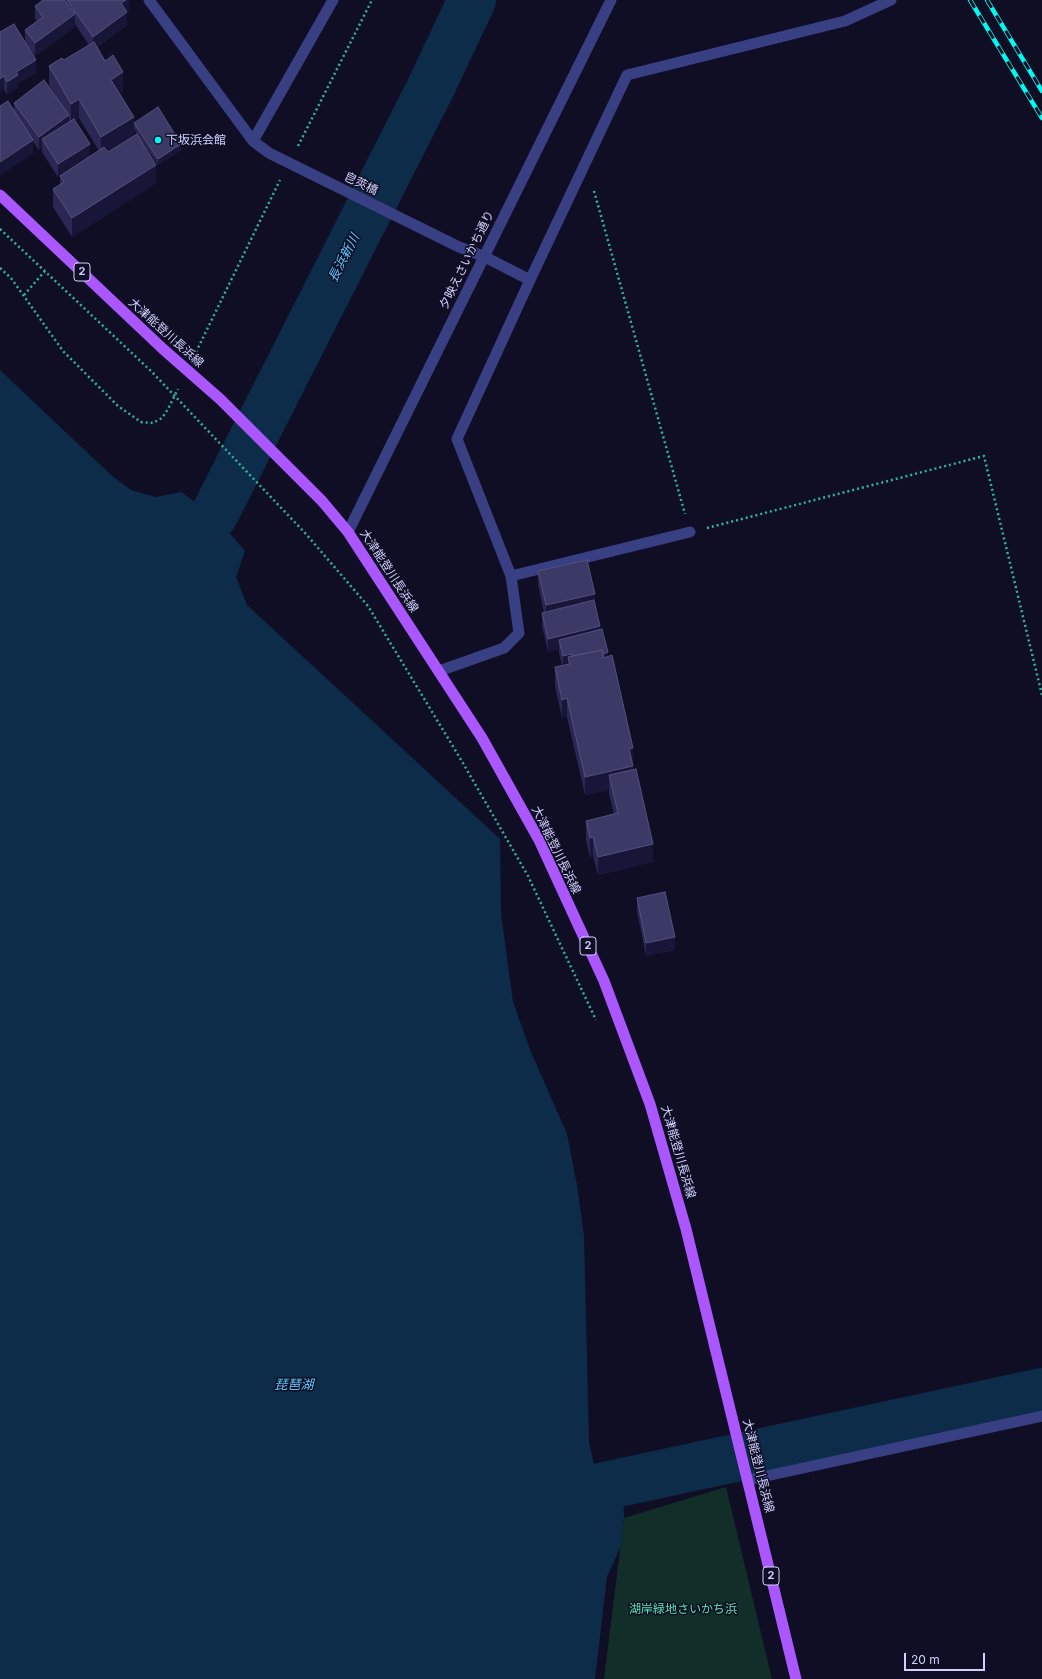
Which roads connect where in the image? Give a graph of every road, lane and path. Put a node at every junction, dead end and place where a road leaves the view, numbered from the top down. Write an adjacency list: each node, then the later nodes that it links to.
1 (149, 0): 6 (street, 皀莢橋)
2 (333, 0): 6 (street)
3 (372, 0): 7 (path)
4 (611, 0): 12 (street, 夕映えさいかち通り)
5 (891, 0): 8 (street)
6 (253, 141): 12 (street, 皀莢橋)
7 (295, 152)
8 (586, 164): 15 (street); 20 (path)
9 (281, 179): 17 (path)
10 (0, 195): 19 (main road, 大津能登川長浜線 / 2)
11 (0, 229): 14 (path)
12 (483, 256): 15 (street, 皀莢橋); 19 (street, 夕映えさいかち通り)
13 (0, 268): 16 (path)
14 (45, 271): 16 (path); 24 (path)
15 (530, 280): 21 (street)
16 (24, 295): 18 (path)
17 (194, 354)
18 (181, 382)
19 (348, 532): 22 (main road, 大津能登川長浜線 / 2)
20 (690, 532): 21 (street); 23 (path)
21 (511, 576): 22 (street)
22 (439, 671): 26 (main road, 大津能登川長浜線 / 2)
23 (1042, 695)
24 (598, 1026)
25 (1042, 1416): 26 (street)
26 (747, 1476): 27 (main road, 大津能登川長浜線 / 2)
27 (796, 1679)

